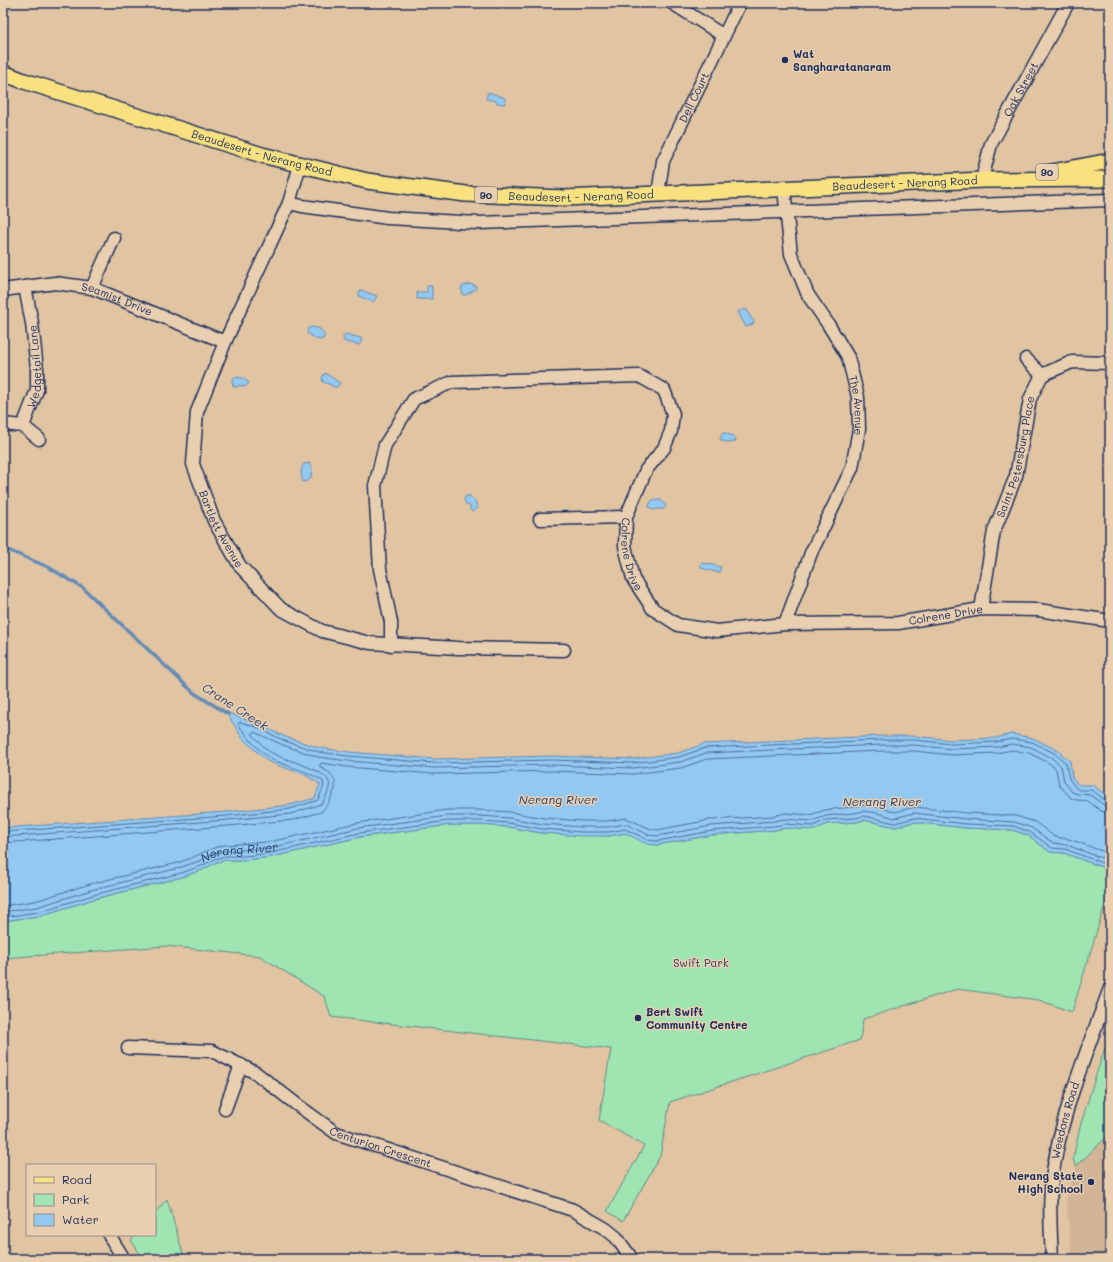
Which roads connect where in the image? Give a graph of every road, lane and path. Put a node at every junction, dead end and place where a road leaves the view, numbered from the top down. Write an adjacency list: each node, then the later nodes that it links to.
1 (672, 3): 4 (street)
2 (740, 3): 4 (street, Dell Court)
3 (1068, 3): 9 (street, Oak Street)
4 (724, 36): 11 (street, Dell Court)
5 (3, 73): 7 (main road, Beaudesert - Nerang Road / 90)
6 (1110, 161): 9 (main road, Beaudesert - Nerang Road / 90)
7 (300, 165): 11 (main road, Beaudesert - Nerang Road / 90); 13 (street, Bartlett Avenue)
8 (1110, 179): 9 (main road, Beaudesert - Nerang Road / 90)
9 (984, 180): 10 (main road, Beaudesert - Nerang Road / 90)
10 (784, 189): 11 (main road, Beaudesert - Nerang Road / 90); 14 (street, The Avenue)
11 (658, 194)
12 (1110, 200): 14 (street, Beaudesert - Nerang Road)
13 (289, 202): 14 (street, Beaudesert - Nerang Road); 19 (street, Bartlett Avenue)
14 (786, 212): 30 (street, The Avenue)
15 (114, 238): 17 (street)
16 (25, 287): 17 (street, Seamist Drive); 18 (street, Seamist Drive); 24 (street, Wedgetail Lane)
17 (92, 288): 19 (street, Seamist Drive)
18 (3, 290)
19 (225, 342): 31 (street, Bartlett Avenue)
20 (1026, 359): 22 (street)
21 (1110, 363): 22 (street)
22 (1042, 375): 28 (street, Saint Petersburg Place)
23 (3, 424): 24 (street)
24 (23, 426): 25 (street)
25 (39, 439)
26 (626, 517): 27 (street); 30 (street, Colrene Drive); 31 (street, Colrene Drive)
27 (540, 520)
28 (982, 609): 29 (street, Colrene Drive); 30 (street, Colrene Drive)
29 (1110, 620)
30 (785, 624)
31 (391, 645): 32 (street, Bartlett Avenue)
32 (564, 650)
33 (1110, 988): 40 (street, Weedons Road)
34 (128, 1048): 35 (street, Centurion Crescent)
35 (241, 1065): 36 (street); 39 (street, Centurion Crescent)
36 (225, 1109)
37 (110, 1236): 38 (street)
38 (124, 1259)
39 (632, 1259)
40 (1052, 1259)

